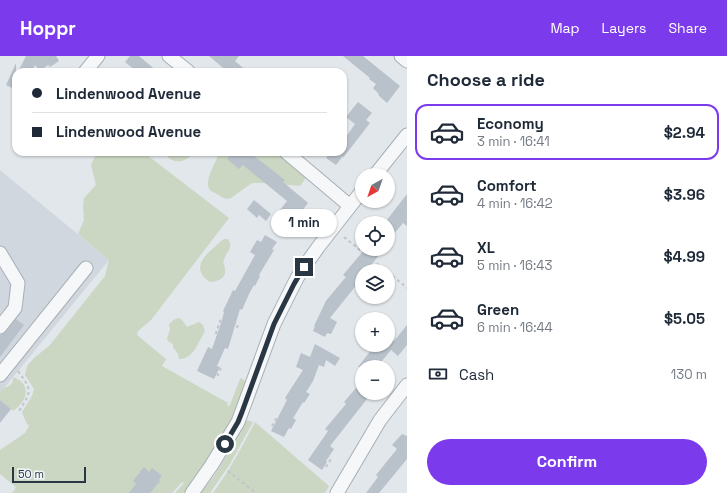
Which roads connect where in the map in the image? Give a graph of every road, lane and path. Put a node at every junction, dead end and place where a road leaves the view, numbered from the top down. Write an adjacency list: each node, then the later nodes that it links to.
1 (98, 56): 5 (street)
2 (169, 56): 6 (street)
3 (401, 56): 4 (street)
4 (407, 61)
5 (88, 68)
6 (184, 68)
7 (407, 135): 9 (street)
8 (291, 156): 11 (street)
9 (381, 168)
10 (355, 200): 11 (street)
11 (350, 206): 34 (street)
12 (344, 237): 14 (path)
13 (0, 253): 18 (street)
14 (377, 264)
15 (86, 268): 21 (street)
16 (395, 278): 17 (path)
17 (407, 288)
18 (0, 327)
19 (237, 328): 20 (path)
20 (217, 333)
21 (11, 362): 24 (street); 26 (path)
22 (222, 365): 23 (path)
23 (217, 374)
24 (0, 375)
25 (407, 385): 36 (street)
26 (19, 411)
27 (278, 418): 28 (path)
28 (272, 426)
29 (329, 457): 30 (path)
30 (326, 467)
31 (228, 471): 35 (path)
32 (161, 480): 33 (path)
33 (154, 488)
34 (192, 493)
35 (256, 493)
36 (337, 493)

